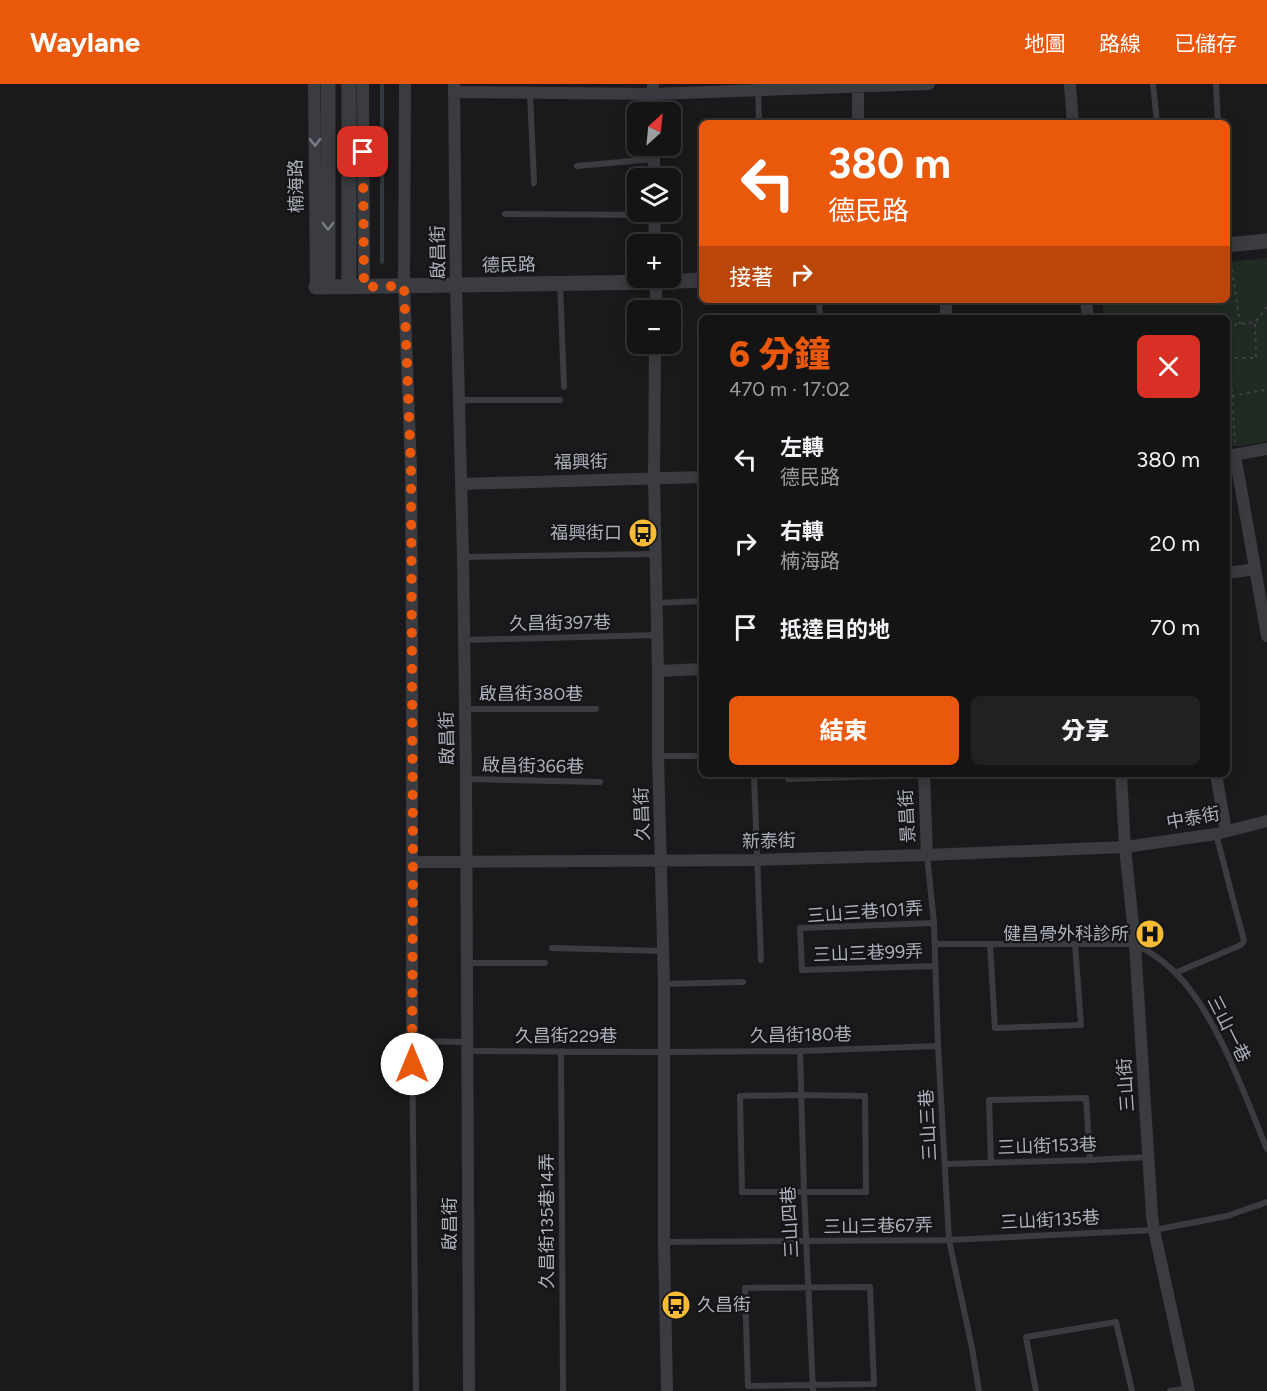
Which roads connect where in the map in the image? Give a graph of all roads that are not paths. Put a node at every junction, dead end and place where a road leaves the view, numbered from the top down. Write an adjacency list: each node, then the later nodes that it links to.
1 (315, 84): 37 (street, 楠海路, one-way to 37)
2 (328, 84): 37 (street, 楠海路, one-way to 37)
3 (349, 84): 38 (street)
4 (363, 84): 38 (street)
5 (405, 84): 36 (street)
6 (928, 84): 10 (street)
7 (1070, 84): 19 (street)
8 (1153, 84): 20 (lane)
9 (1216, 84): 21 (lane)
10 (858, 85): 11 (street); 18 (street)
11 (758, 87): 15 (street); 17 (lane)
12 (454, 88): 13 (street); 35 (street, 啟昌街)
13 (512, 88): 16 (street)
14 (560, 88): 15 (street); 16 (street)
15 (653, 89)
16 (530, 93): 26 (lane)
17 (759, 120)
18 (858, 120)
19 (1073, 120)
20 (1157, 120)
21 (1218, 120)
22 (655, 156): 23 (street)
23 (655, 159): 24 (lane); 25 (street)
24 (577, 166)
25 (655, 168)
26 (534, 183)
27 (627, 213): 28 (lane)
28 (505, 214)
29 (1267, 241): 30 (street)
30 (1230, 245)
31 (681, 280): 32 (street, 德民路)
32 (699, 280)
33 (627, 281): 34 (street, 德民路)
34 (560, 283): 35 (street, 德民路); 40 (lane)
35 (456, 285): 36 (street, 德民路); 41 (street, 啟昌街)
36 (404, 286): 38 (street, 德民路); 78 (street)
37 (322, 287): 38 (street, 德民路)
38 (357, 287)
39 (655, 354): 46 (street, 久昌街)
40 (564, 387)
41 (459, 400): 42 (lane); 47 (street, 啟昌街)
42 (560, 400)
43 (1267, 449): 44 (street)
44 (1231, 455): 50 (street)
45 (699, 477): 46 (street, 福興街)
46 (654, 479): 47 (street, 福興街); 48 (street, 久昌街)
47 (461, 484): 49 (street, 啟昌街)
48 (656, 554): 49 (lane); 54 (street, 久昌街)
49 (463, 557): 57 (street, 啟昌街)
50 (1255, 569): 51 (street); 52 (street)
51 (1230, 573)
52 (1263, 588): 56 (street)
53 (699, 601): 54 (lane)
54 (656, 603): 55 (street, 久昌街)
55 (657, 635): 57 (lane, 久昌街397巷); 59 (street, 久昌街)
56 (1267, 636)
57 (464, 640): 60 (street, 啟昌街)
58 (699, 669): 59 (street)
59 (658, 671): 62 (street, 久昌街)
60 (465, 709): 61 (lane, 啟昌街380巷); 69 (street, 啟昌街)
61 (596, 709)
62 (658, 756): 63 (lane); 77 (street, 久昌街)
63 (699, 756)
64 (754, 777): 76 (lane)
65 (856, 777): 70 (lane)
66 (924, 777): 75 (street, 景昌街)
67 (1121, 777): 74 (street, 三山街)
68 (1216, 777): 73 (street)
69 (466, 779): 71 (lane, 啟昌街366巷); 79 (street, 啟昌街)
70 (788, 779)
71 (600, 782)
72 (1267, 821): 73 (street, 中泰街)
73 (1221, 832): 74 (street, 中泰街); 92 (lane)
74 (1125, 848): 75 (street, 新泰街); 84 (street, 三山街)
75 (927, 855): 76 (street, 新泰街); 80 (lane, 三山三巷)
76 (757, 860): 77 (street, 新泰街); 87 (lane)
77 (661, 861): 79 (street, 新泰街); 86 (street, 久昌街)
78 (413, 862): 79 (street, 新泰街); 95 (street)
79 (466, 862): 88 (street, 啟昌街)
80 (934, 923): 81 (lane, 三山三巷); 91 (lane, 三山三巷101弄)
81 (934, 944): 82 (lane); 90 (lane, 三山三巷)
82 (990, 944): 83 (lane); 83 (lane)
83 (1076, 944): 84 (lane)
84 (1135, 944): 92 (lane, 三山一巷); 103 (street, 三山街)
85 (552, 948): 86 (lane)
86 (663, 951): 94 (street, 久昌街)
87 (761, 960)
88 (466, 963): 89 (lane); 96 (street, 啟昌街)
89 (546, 963)
90 (935, 966): 91 (lane, 三山三巷99弄); 97 (lane, 三山三巷)
91 (802, 970)
92 (1175, 973): 102 (lane, 三山一巷)
93 (743, 982): 94 (lane)
94 (664, 984): 100 (street, 久昌街)
95 (412, 1041): 96 (lane, 久昌街229巷); 116 (lane)
96 (466, 1046): 98 (lane, 久昌街229巷); 117 (street, 啟昌街)
97 (938, 1046): 99 (lane, 久昌街180巷); 106 (lane, 三山三巷)
98 (561, 1051): 100 (lane, 久昌街229巷); 118 (lane, 久昌街135巷14弄)
99 (800, 1051): 100 (lane, 久昌街180巷); 101 (lane, 三山四巷)
100 (664, 1052): 111 (street, 久昌街)
101 (801, 1095): 107 (lane, 三山四巷); 107 (lane); 107 (lane)
102 (1267, 1149)
103 (1149, 1157): 104 (lane, 三山街153巷); 109 (street, 三山街)
104 (1090, 1160): 105 (lane, 三山街153巷); 105 (lane)
105 (991, 1163): 106 (lane, 三山街153巷)
106 (946, 1164): 110 (lane, 三山三巷)
107 (804, 1192): 112 (lane, 三山四巷)
108 (1267, 1202): 109 (lane, 三山街135巷)
109 (1154, 1230): 110 (lane, 三山街135巷); 115 (street, 三山街)
110 (949, 1240): 112 (lane, 三山三巷67弄); 120 (lane, 三山三巷)
111 (664, 1242): 112 (lane, 三山三巷67弄); 119 (street, 久昌街)
112 (806, 1242): 113 (lane, 三山四巷)
113 (809, 1287): 114 (lane, 三山四巷); 114 (lane); 114 (lane)
114 (813, 1388)
115 (1188, 1389): 123 (lane)
116 (416, 1391)
117 (469, 1391)
118 (563, 1391)
119 (667, 1391)
120 (979, 1391)
121 (1036, 1391): 122 (lane)
122 (1132, 1391)
123 (1170, 1391)

